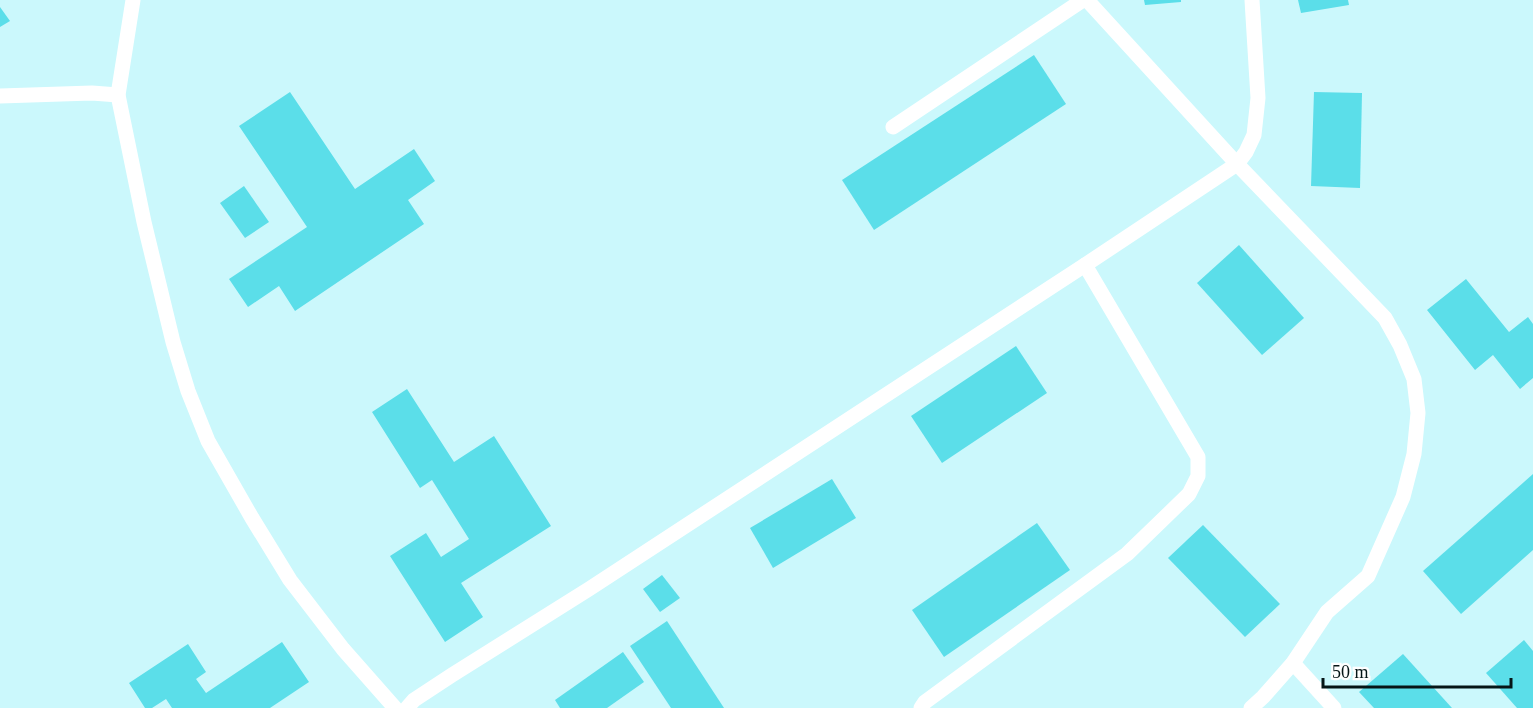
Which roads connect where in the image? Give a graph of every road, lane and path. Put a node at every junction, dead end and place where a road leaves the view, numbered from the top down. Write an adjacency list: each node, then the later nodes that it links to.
1 (133, 0): 4 (lane)
2 (1085, 0): 6 (lane); 7 (lane)
3 (1252, 0): 7 (lane)
4 (118, 95): 5 (lane); 10 (lane)
5 (0, 96)
6 (893, 127)
7 (1237, 164): 8 (lane); 9 (lane)
8 (1085, 266): 11 (lane); 12 (lane)
9 (1293, 663): 13 (lane); 14 (lane)
10 (395, 708)
11 (407, 708)
12 (921, 708)
13 (1251, 708)
14 (1334, 708)

